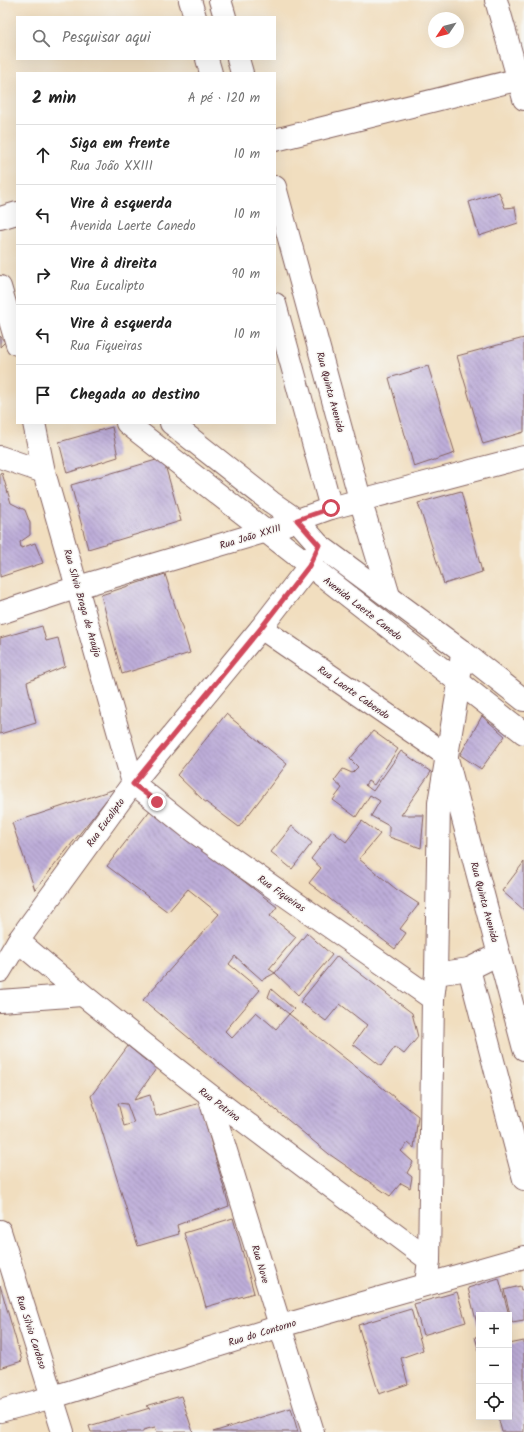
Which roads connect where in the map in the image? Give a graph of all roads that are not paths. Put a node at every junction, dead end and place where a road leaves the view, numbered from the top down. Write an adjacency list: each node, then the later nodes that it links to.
1 (190, 0): 4 (street)
2 (220, 0): 5 (street)
3 (496, 0): 10 (street)
4 (195, 16)
5 (225, 16)
6 (207, 60): 8 (street)
7 (238, 60): 9 (street)
8 (211, 72)
9 (242, 72)
10 (522, 86): 11 (street)
11 (276, 140)
12 (276, 191): 26 (street, Rua Quinta Avenida)
13 (16, 213): 14 (street)
14 (0, 218)
15 (0, 287): 16 (street); 19 (street)
16 (16, 300)
17 (276, 308): 27 (street)
18 (0, 320): 19 (street)
19 (16, 339)
20 (34, 424): 25 (street, Rua Silvio Braga de Araújo)
21 (128, 424): 29 (street, Avenida Laerte Canedo)
22 (172, 424): 28 (street)
23 (0, 457): 25 (street)
24 (524, 457): 26 (street, Rua João XXIII)
25 (44, 472): 32 (street, Rua Silvio Braga de Araújo)
26 (360, 499): 27 (street, Rua João XXIII); 33 (street, Rua Quinta Avenida)
27 (331, 508): 28 (street, Rua João XXIII)
28 (297, 520): 29 (street, Rua João XXIII); 30 (street)
29 (267, 531): 31 (street, Avenida Laerte Canedo); 32 (street, Rua João XXIII)
30 (319, 545): 31 (street, Rua Eucalipto); 33 (street)
31 (309, 566): 35 (street, Rua Eucalipto); 37 (street, Avenida Laerte Canedo)
32 (78, 587): 34 (street, Rua João XXIII); 41 (street, Rua Silvio Braga de Araújo)
33 (388, 596): 36 (street)
34 (0, 613)
35 (261, 628): 40 (street, Rua Laerte Cabendo); 41 (street, Rua Eucalipto)
36 (462, 651): 37 (street); 38 (street)
37 (459, 684): 39 (street, Avenida Laerte Canedo); 40 (street)
38 (524, 700)
39 (524, 733)
40 (446, 755): 43 (street, Rua Quinta Avenida); 46 (street)
41 (133, 784): 42 (street, Rua Eucalipto); 48 (street, Rua Fiqueiras)
42 (18, 941): 45 (street, Rua Eucalipto); 47 (street, Rua Petrina)
43 (499, 954): 44 (street); 50 (street, Rua Quinta Avenida)
44 (469, 969): 46 (street); 52 (street)
45 (0, 971)
46 (436, 974): 48 (street)
47 (82, 995): 49 (street); 51 (street, Rua Petrina)
48 (433, 998): 55 (street)
49 (0, 1001)
50 (524, 1050)
51 (209, 1096): 55 (street, Rua Petrina); 57 (street, Rua Nove)
52 (524, 1179)
53 (0, 1231): 58 (street, Rua Silvio Cardoso)
54 (524, 1257): 56 (street, Rua do Contorno)
55 (428, 1260): 56 (street)
56 (426, 1284): 57 (street, Rua do Contorno)
57 (281, 1326): 58 (street, Rua do Contorno); 61 (street, Rua Nove)
58 (53, 1398): 59 (street, Rua do Contorno); 60 (street, Rua Silvio Cardoso)
59 (0, 1411)
60 (63, 1432)
61 (313, 1432)

